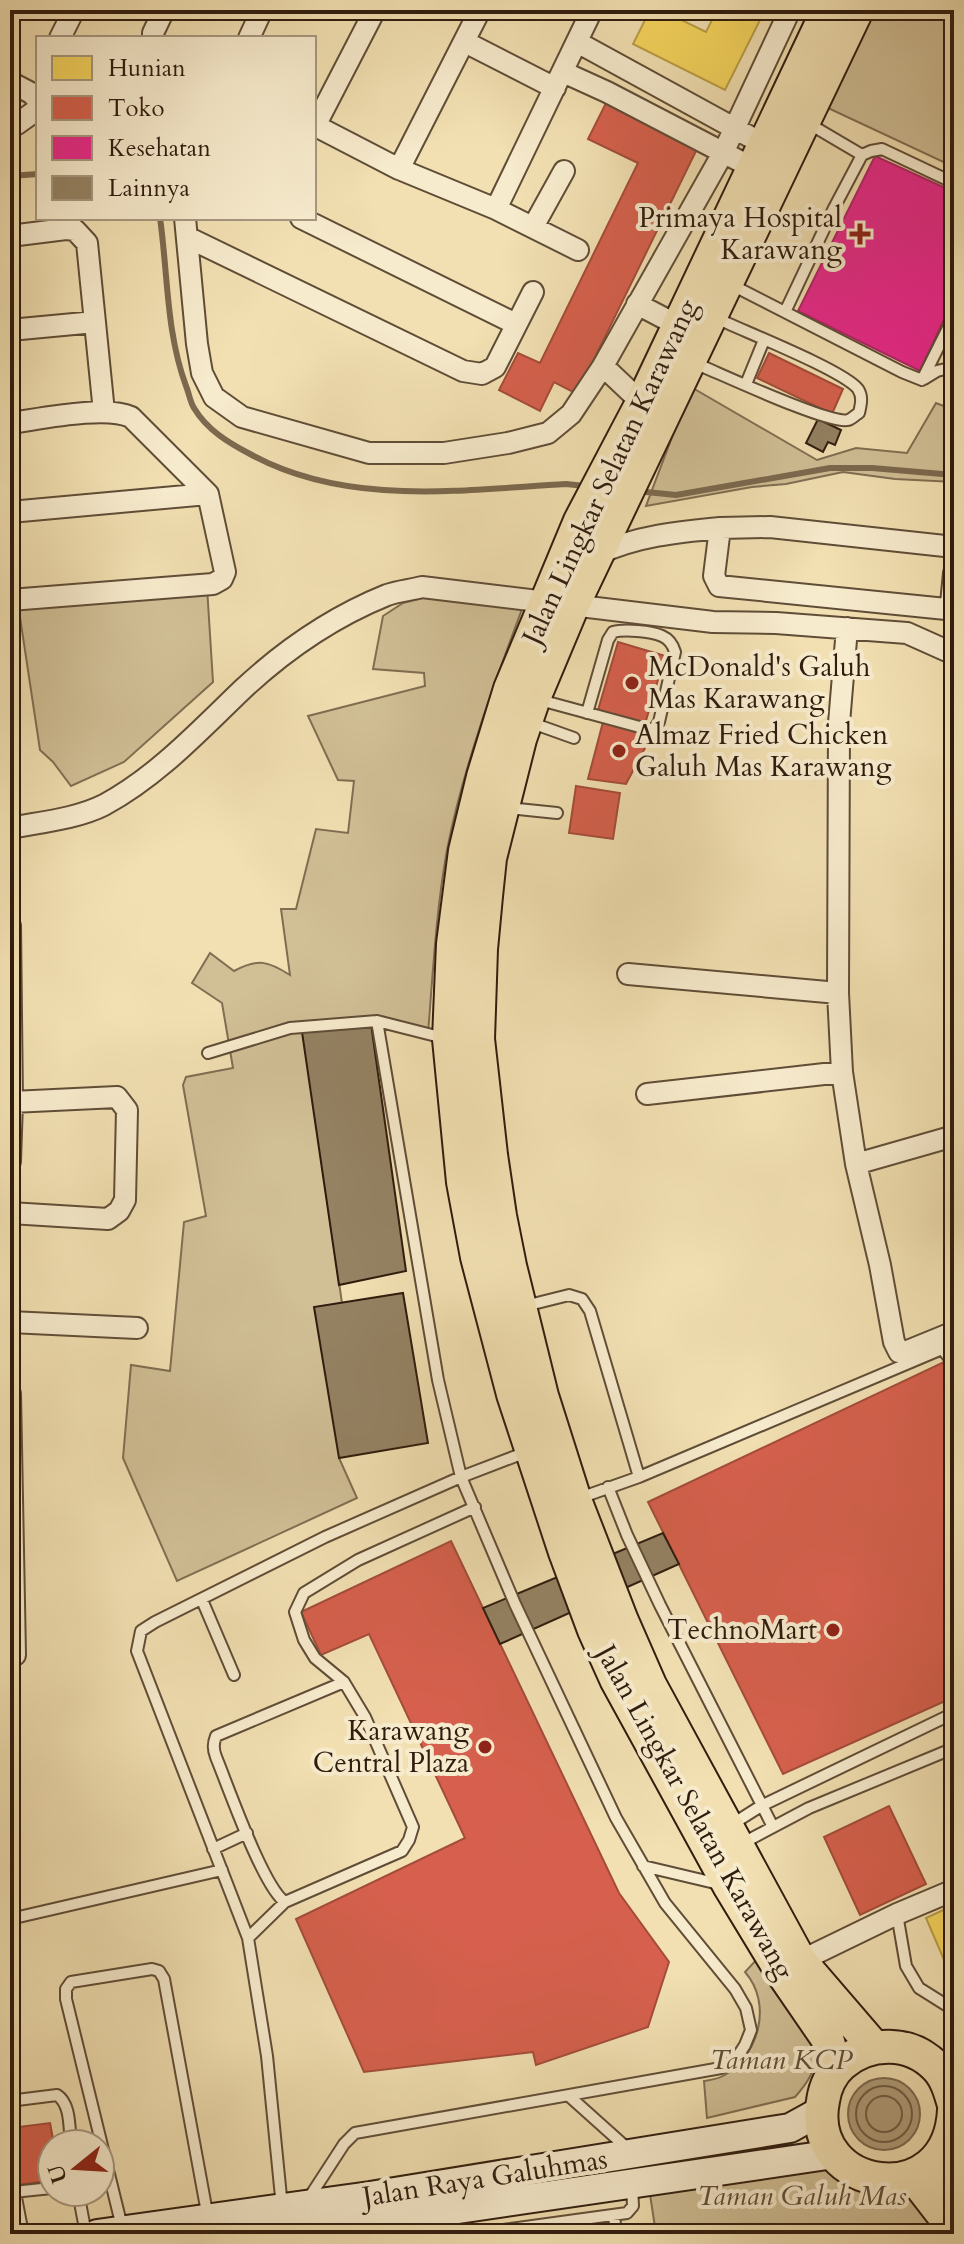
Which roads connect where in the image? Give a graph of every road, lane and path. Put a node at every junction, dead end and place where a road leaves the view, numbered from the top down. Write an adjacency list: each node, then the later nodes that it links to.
1 (74, 10): 11 (street)
2 (164, 10): 12 (street)
3 (262, 10): 13 (street)
4 (375, 10): 22 (street)
5 (480, 10): 14 (street)
6 (568, 10): 10 (street)
7 (790, 10): 25 (street)
8 (828, 10): 29 (main road, Jalan Lingkar Selatan Karawang)
9 (857, 10): 21 (main road, Jalan Lingkar Selatan Karawang)
10 (590, 15): 15 (street)
11 (61, 36)
12 (153, 36)
13 (250, 36)
14 (465, 42): 17 (street); 30 (street)
15 (577, 42): 16 (street); 17 (street)
16 (635, 74): 20 (street); 25 (street)
17 (559, 80): 20 (street); 33 (street)
18 (10, 82): 19 (street)
19 (36, 96): 23 (street)
20 (622, 100): 27 (street)
21 (804, 121): 28 (lane); 39 (main road, Jalan Lingkar Selatan Karawang)
22 (316, 124)
23 (14, 125): 26 (street)
24 (316, 127): 30 (street)
25 (734, 128): 27 (street); 29 (street)
26 (36, 130)
27 (723, 153): 29 (street); 41 (street)
28 (862, 155): 32 (lane); 42 (lane)
29 (759, 157): 47 (main road, Jalan Lingkar Selatan Karawang)
30 (399, 169): 33 (street)
31 (564, 171): 35 (street)
32 (954, 183)
33 (496, 209): 35 (street)
34 (305, 220): 46 (street)
35 (533, 227): 38 (street)
36 (186, 228): 46 (street); 51 (street)
37 (10, 236): 45 (street)
38 (578, 250)
39 (726, 282): 42 (lane); 43 (main road, Jalan Lingkar Selatan Karawang)
40 (533, 292): 46 (street)
41 (637, 304): 47 (street); 51 (street)
42 (785, 312): 53 (lane)
43 (710, 316): 49 (lane); 50 (main road, Jalan Lingkar Selatan Karawang)
44 (954, 316): 53 (lane)
45 (95, 322): 48 (street); 56 (street)
46 (516, 324)
47 (679, 326): 55 (main road, Jalan Lingkar Selatan Karawang)
48 (10, 330)
49 (764, 340): 54 (lane); 54 (lane)
50 (689, 360): 54 (lane); 58 (main road, Jalan Lingkar Selatan Karawang)
51 (603, 366): 55 (street)
52 (954, 367): 53 (lane)
53 (922, 380)
54 (746, 384)
55 (642, 403): 58 (main road, Jalan Lingkar Selatan Karawang)
56 (104, 412): 57 (street); 59 (street)
57 (10, 423)
58 (632, 449): 63 (main road, Jalan Lingkar Selatan Karawang); 66 (main road, Jalan Lingkar Selatan Karawang)
59 (208, 494): 60 (street); 65 (street)
60 (10, 512)
61 (720, 528): 62 (street); 63 (street); 64 (street)
62 (954, 547)
63 (598, 554): 66 (main road, Jalan Lingkar Selatan Karawang)
64 (954, 573)
65 (10, 600)
66 (559, 604): 67 (street); 69 (main road, Jalan Lingkar Selatan Karawang); 74 (street); 79 (main road, Jalan Lingkar Selatan Karawang)
67 (847, 628): 68 (street); 77 (street)
68 (954, 654)
69 (530, 710): 70 (lane); 71 (lane); 72 (main road, Jalan Lingkar Selatan Karawang)
70 (587, 713): 70 (lane)
71 (574, 738)
72 (502, 807): 73 (lane); 88 (main road, Jalan Lingkar Selatan Karawang)
73 (557, 813)
74 (10, 828)
75 (10, 926): 83 (street)
76 (628, 974): 77 (street)
77 (838, 993): 81 (street)
78 (377, 1021): 79 (lane); 80 (lane); 95 (lane)
79 (449, 1039): 94 (main road, Jalan Lingkar Selatan Karawang)
80 (208, 1053)
81 (842, 1072): 82 (street); 86 (street)
82 (647, 1094)
83 (12, 1102): 85 (street); 87 (street)
84 (954, 1136): 86 (street)
85 (10, 1161)
86 (856, 1164): 91 (street)
87 (10, 1213)
88 (519, 1307): 96 (lane); 98 (main road, Jalan Lingkar Selatan Karawang)
89 (10, 1322): 90 (street)
90 (137, 1328)
91 (954, 1332)
92 (954, 1364): 96 (lane)
93 (10, 1394): 101 (street)
94 (530, 1450): 95 (lane); 113 (main road, Jalan Lingkar Selatan Karawang)
95 (461, 1477): 99 (lane); 100 (lane)
96 (639, 1477): 97 (lane)
97 (608, 1487): 98 (lane); 106 (lane)
98 (575, 1500): 109 (main road, Jalan Lingkar Selatan Karawang)
99 (475, 1507): 103 (lane); 111 (lane)
100 (202, 1600): 102 (lane); 110 (lane)
101 (15, 1655)
102 (234, 1675)
103 (344, 1682): 108 (lane); 115 (lane)
104 (954, 1713): 106 (lane)
105 (954, 1748): 107 (lane)
106 (761, 1806): 107 (lane); 109 (lane)
107 (773, 1827): 109 (lane)
108 (247, 1833): 110 (lane); 115 (lane)
109 (732, 1837): 119 (main road, Jalan Lingkar Selatan Karawang)
110 (213, 1849): 112 (lane)
111 (643, 1866): 113 (lane); 123 (lane)
112 (222, 1870): 117 (lane); 118 (lane)
113 (730, 1887): 119 (main road, Jalan Lingkar Selatan Karawang)
114 (954, 1890): 116 (street)
115 (285, 1902): 118 (lane)
116 (897, 1914): 119 (street); 120 (lane)
117 (10, 1919)
118 (248, 1938): 139 (lane)
119 (790, 1966): 121 (main road, Jalan Lingkar Selatan Karawang); 122 (main road, Jalan Lingkar Selatan Karawang)
120 (954, 2010)
121 (874, 2047): 122 (main road); 125 (main road)
122 (836, 2070): 126 (main road)
123 (569, 2096): 129 (lane); 139 (lane)
124 (10, 2106): 127 (lane)
125 (954, 2108): 133 (main road)
126 (821, 2111): 128 (main road, Jalan Raya Galuhmas); 130 (main road)
127 (69, 2128)
128 (790, 2128): 129 (main road, Jalan Raya Galuhmas); 131 (main road)
129 (633, 2154): 139 (main road, Jalan Raya Galuhmas)
130 (834, 2154): 131 (main road, Jalan Raya Galuhmas); 134 (main road)
131 (801, 2159): 135 (main road, Jalan Raya Galuhmas)
132 (10, 2166): 137 (lane)
133 (950, 2172): 134 (main road)
134 (913, 2176): 142 (main road)
135 (632, 2184): 139 (main road, Jalan Raya Galuhmas); 140 (lane)
136 (36, 2190): 137 (lane)
137 (13, 2192): 144 (lane)
138 (81, 2208): 145 (lane)
139 (291, 2215): 141 (main road, Jalan Raya Galuhmas)
140 (614, 2215): 146 (lane); 147 (lane)
141 (208, 2218): 143 (main road, Jalan Raya Galuhmas); 143 (lane)
142 (954, 2229)
143 (110, 2232)
144 (23, 2234)
145 (86, 2234)
146 (473, 2234)
147 (616, 2234)

